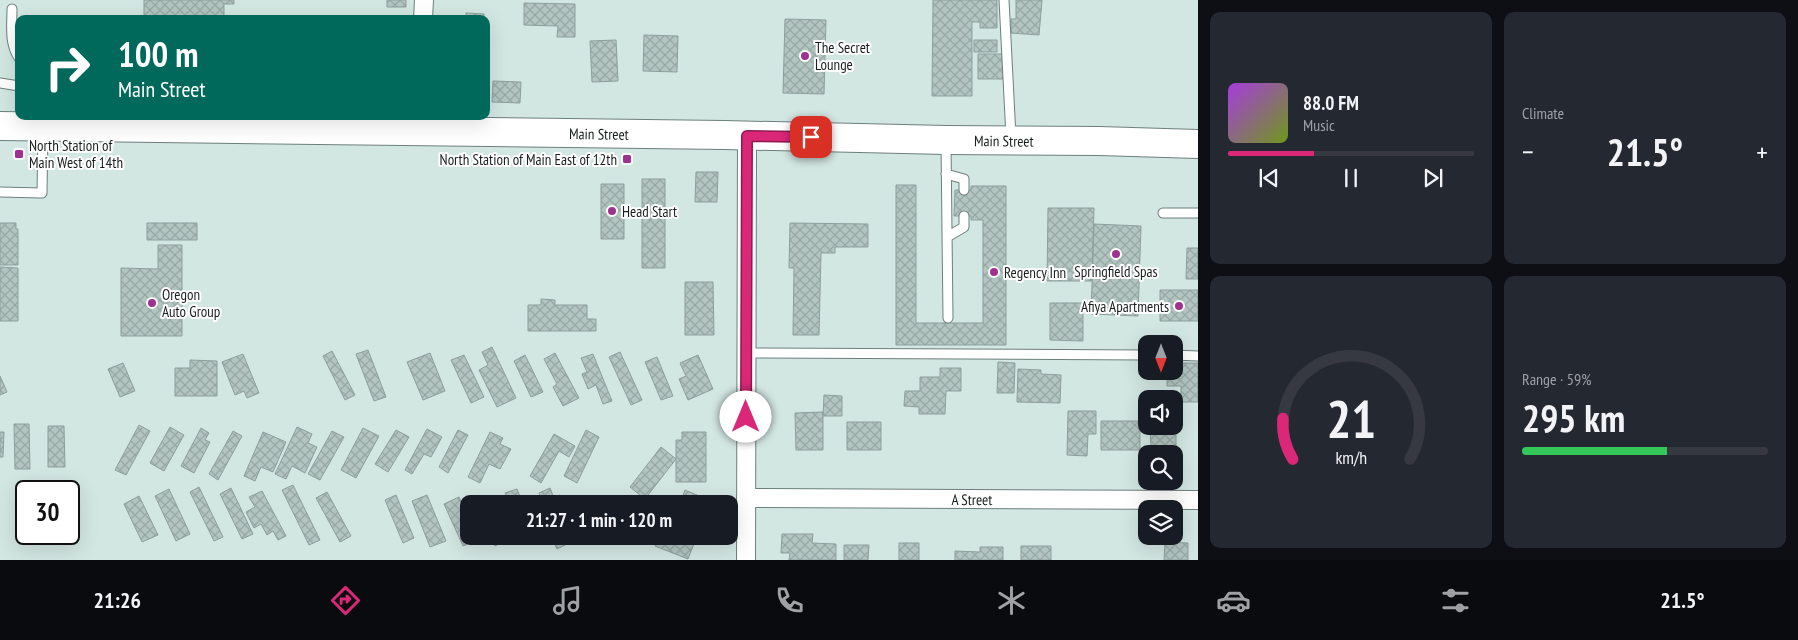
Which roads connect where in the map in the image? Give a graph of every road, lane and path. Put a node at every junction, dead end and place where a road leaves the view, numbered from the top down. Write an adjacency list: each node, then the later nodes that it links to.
1 (424, 0): 4 (street)
2 (1004, 0): 13 (lane)
3 (12, 9): 5 (lane)
4 (423, 15)
5 (15, 52)
6 (0, 83): 7 (lane)
7 (15, 85)
8 (418, 124): 10 (main road, Main Street); 11 (main road, Main Street)
9 (0, 126): 10 (main road, Main Street)
10 (43, 126): 17 (lane)
11 (747, 136): 12 (main road, Main Street); 23 (street)
12 (946, 140): 13 (main road, Main Street); 15 (lane)
13 (1011, 140): 14 (main road, Main Street)
14 (1198, 144)
15 (946, 174): 16 (lane); 21 (lane)
16 (964, 190)
17 (0, 192)
18 (1163, 213): 19 (lane)
19 (1198, 213)
20 (964, 216): 21 (lane)
21 (947, 237): 22 (lane)
22 (948, 318)
23 (746, 353): 24 (lane); 27 (street)
24 (1138, 355)
25 (1183, 355): 26 (lane)
26 (1198, 356)
27 (746, 498): 28 (street, A Street); 29 (street)
28 (1198, 500)
29 (746, 560)

